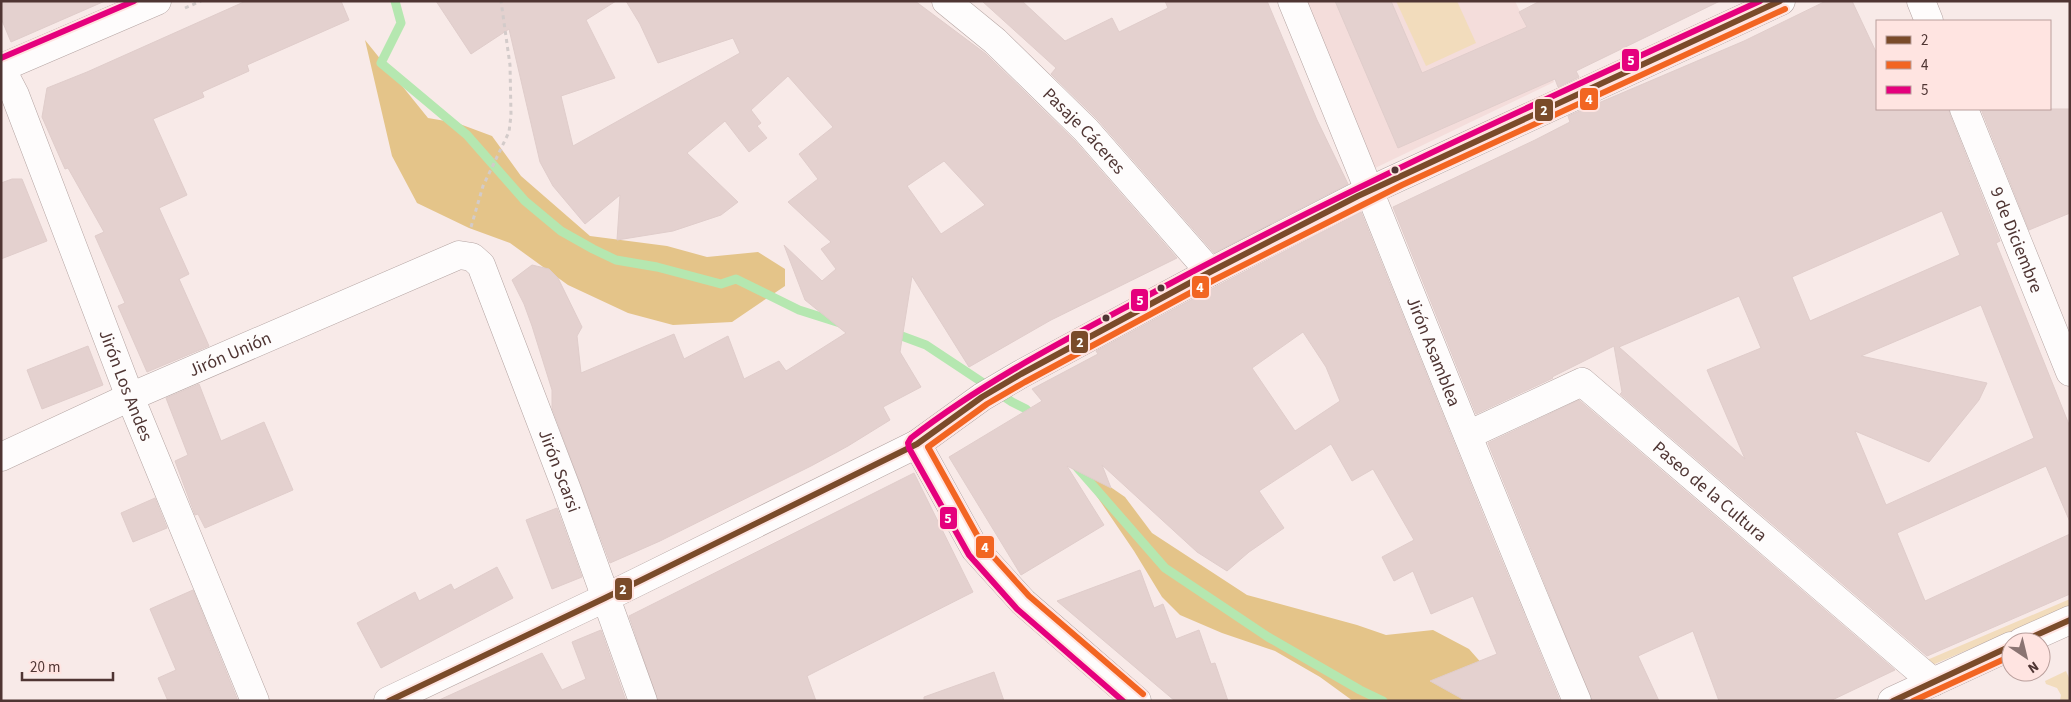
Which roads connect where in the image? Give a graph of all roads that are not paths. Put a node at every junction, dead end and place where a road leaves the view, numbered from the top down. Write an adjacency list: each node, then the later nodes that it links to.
1 (157, 1): 7 (street)
2 (946, 1): 11 (street, Pasaje Cáceres)
3 (1292, 1): 9 (street, Jirón Asamblea)
4 (1781, 1): 9 (street)
5 (1921, 1): 6 (street)
6 (1929, 20)
7 (1, 68): 13 (street, Jirón Los Andes)
8 (1964, 110): 12 (street, 9 de Diciembre)
9 (1371, 192): 11 (street); 14 (street, Jirón Asamblea)
10 (461, 255): 13 (street, Jirón Unión); 17 (street, Jirón Scarsi)
11 (1210, 272): 15 (street)
12 (2070, 372)
13 (130, 397): 16 (street, Jirón Unión); 22 (street, Jirón Los Andes)
14 (1468, 435): 21 (street, Paseo de la Cultura); 26 (street, Jirón Asamblea)
15 (917, 444): 17 (street); 25 (street)
16 (1, 456)
17 (605, 598): 23 (street); 24 (street, Jirón Scarsi)
18 (2070, 620): 19 (street)
19 (2043, 632)
20 (2001, 651): 21 (street)
21 (1933, 682): 27 (street)
22 (255, 701)
23 (388, 701)
24 (643, 701)
25 (1137, 701)
26 (1577, 701)
27 (1892, 701)

